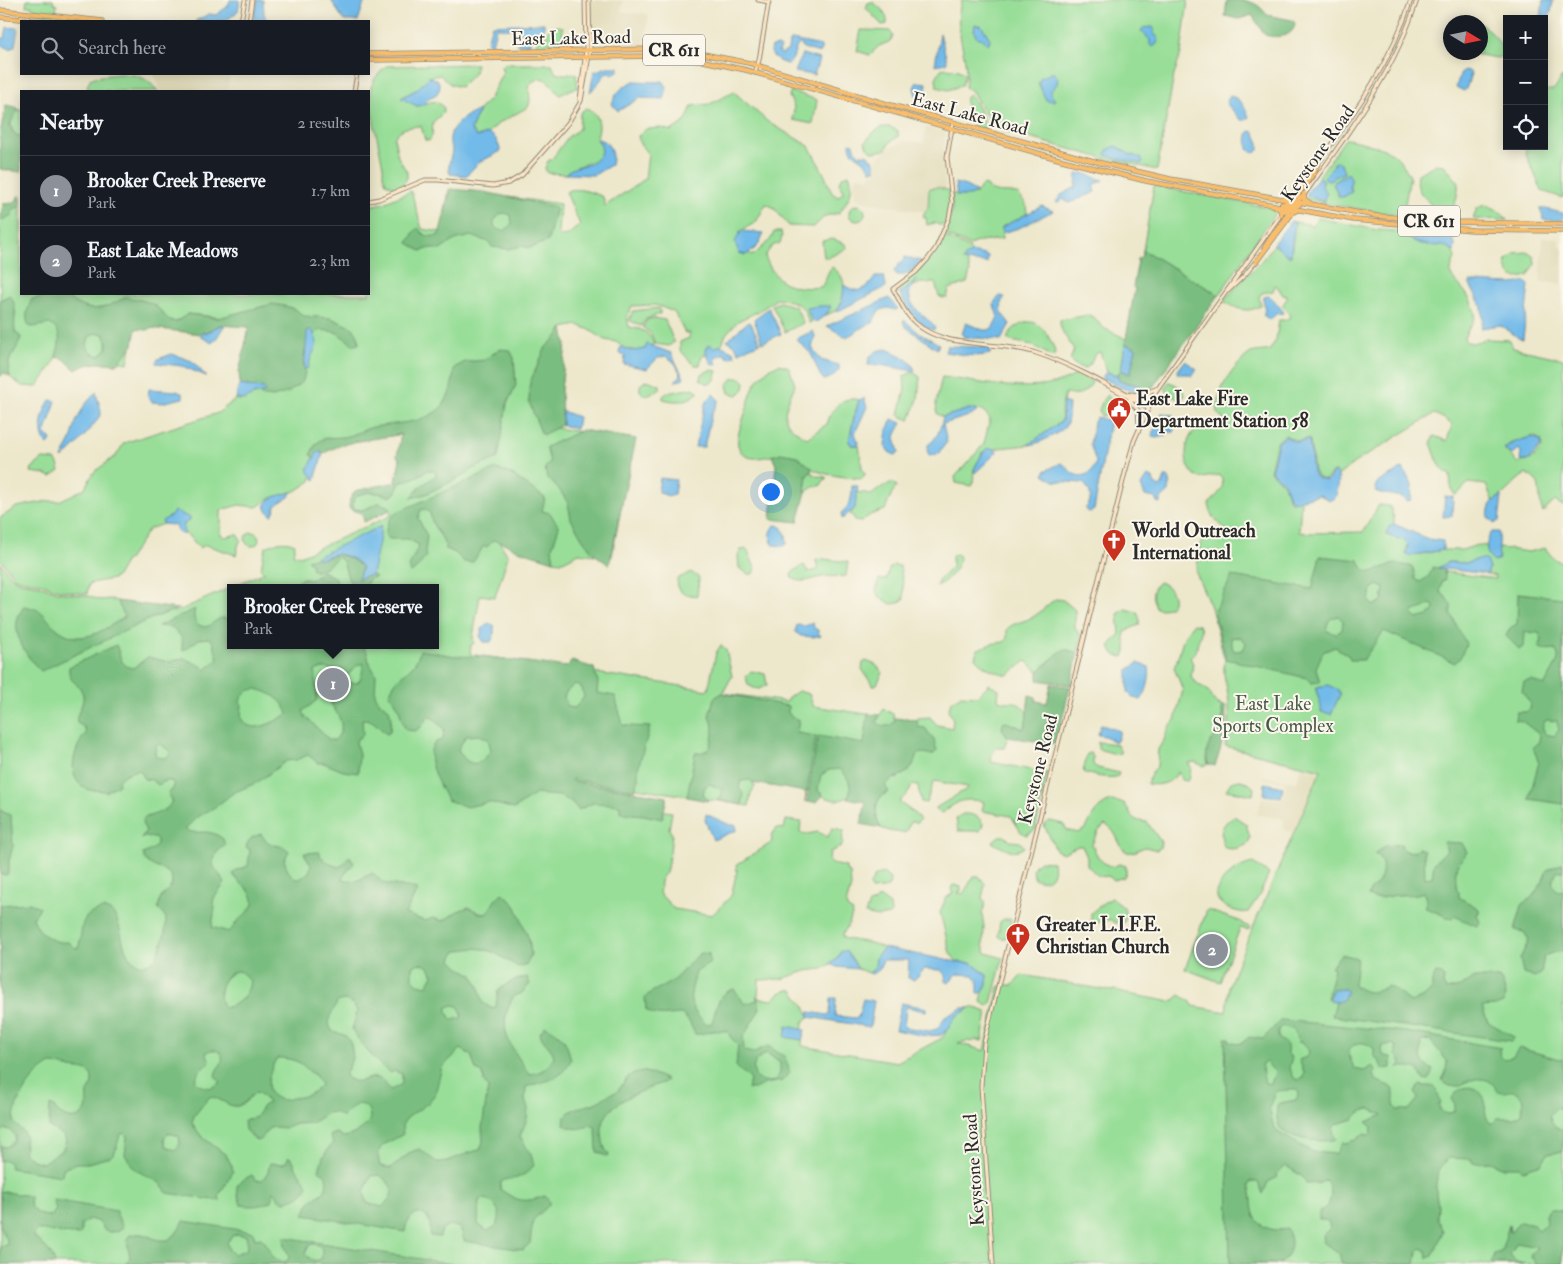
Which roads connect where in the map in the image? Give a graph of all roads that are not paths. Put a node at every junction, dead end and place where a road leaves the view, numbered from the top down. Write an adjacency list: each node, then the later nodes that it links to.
1 (245, 0): 13 (main road)
2 (252, 0): 14 (main road)
3 (585, 0): 15 (main road)
4 (589, 0): 15 (main road)
5 (758, 0): 8 (main road)
6 (1411, 0): 25 (main road, Keystone Road)
7 (1417, 0): 29 (main road, Keystone Road)
8 (769, 1): 19 (main road)
9 (0, 10): 12 (main road)
10 (0, 17): 11 (main road)
11 (31, 20)
12 (93, 20)
13 (242, 20)
14 (249, 20)
15 (588, 50): 16 (main road, East Lake Road / CR 611); 17 (main road); 19 (main road, East Lake Road / CR 611)
16 (370, 54)
17 (587, 57): 18 (main road, East Lake Road / CR 611); 20 (main road, East Lake Road / CR 611); 30 (main road)
18 (370, 60)
19 (757, 66): 20 (main road); 23 (main road, East Lake Road / CR 611)
20 (755, 73): 24 (main road, East Lake Road / CR 611)
21 (357, 75): 22 (main road)
22 (354, 90)
23 (953, 122): 24 (main road); 31 (main road, East Lake Road / CR 611)
24 (952, 128): 27 (main road, East Lake Road / CR 611); 40 (main road)
25 (1322, 158): 26 (main road, Keystone Road); 31 (main road)
26 (1318, 163): 31 (main road)
27 (1216, 194): 28 (main road, East Lake Road / CR 611); 31 (main road)
28 (1225, 195): 31 (main road, East Lake Road / CR 611); 33 (main road)
29 (1303, 196): 31 (main road); 32 (main road)
30 (370, 200)
31 (1292, 205): 32 (main road, East Lake Road / CR 611); 33 (main road); 35 (main road, East Lake Road / CR 611); 36 (main road); 37 (main road)
32 (1348, 211): 34 (main road, East Lake Road / CR 611)
33 (1282, 213): 38 (main road, Keystone Road)
34 (1563, 224)
35 (1563, 231)
36 (1263, 251): 37 (main road, Keystone Road)
37 (1256, 262): 38 (main road, Keystone Road)
38 (1215, 307): 39 (main road, Keystone Road)
39 (1158, 388): 41 (main road); 43 (main road, Keystone Road)
40 (1114, 389): 41 (main road); 42 (main road)
41 (1122, 391): 43 (main road)
42 (1125, 396): 43 (main road); 44 (main road)
43 (1149, 406): 44 (main road, Keystone Road)
44 (1140, 428): 45 (main road, Keystone Road)
45 (993, 1264)

